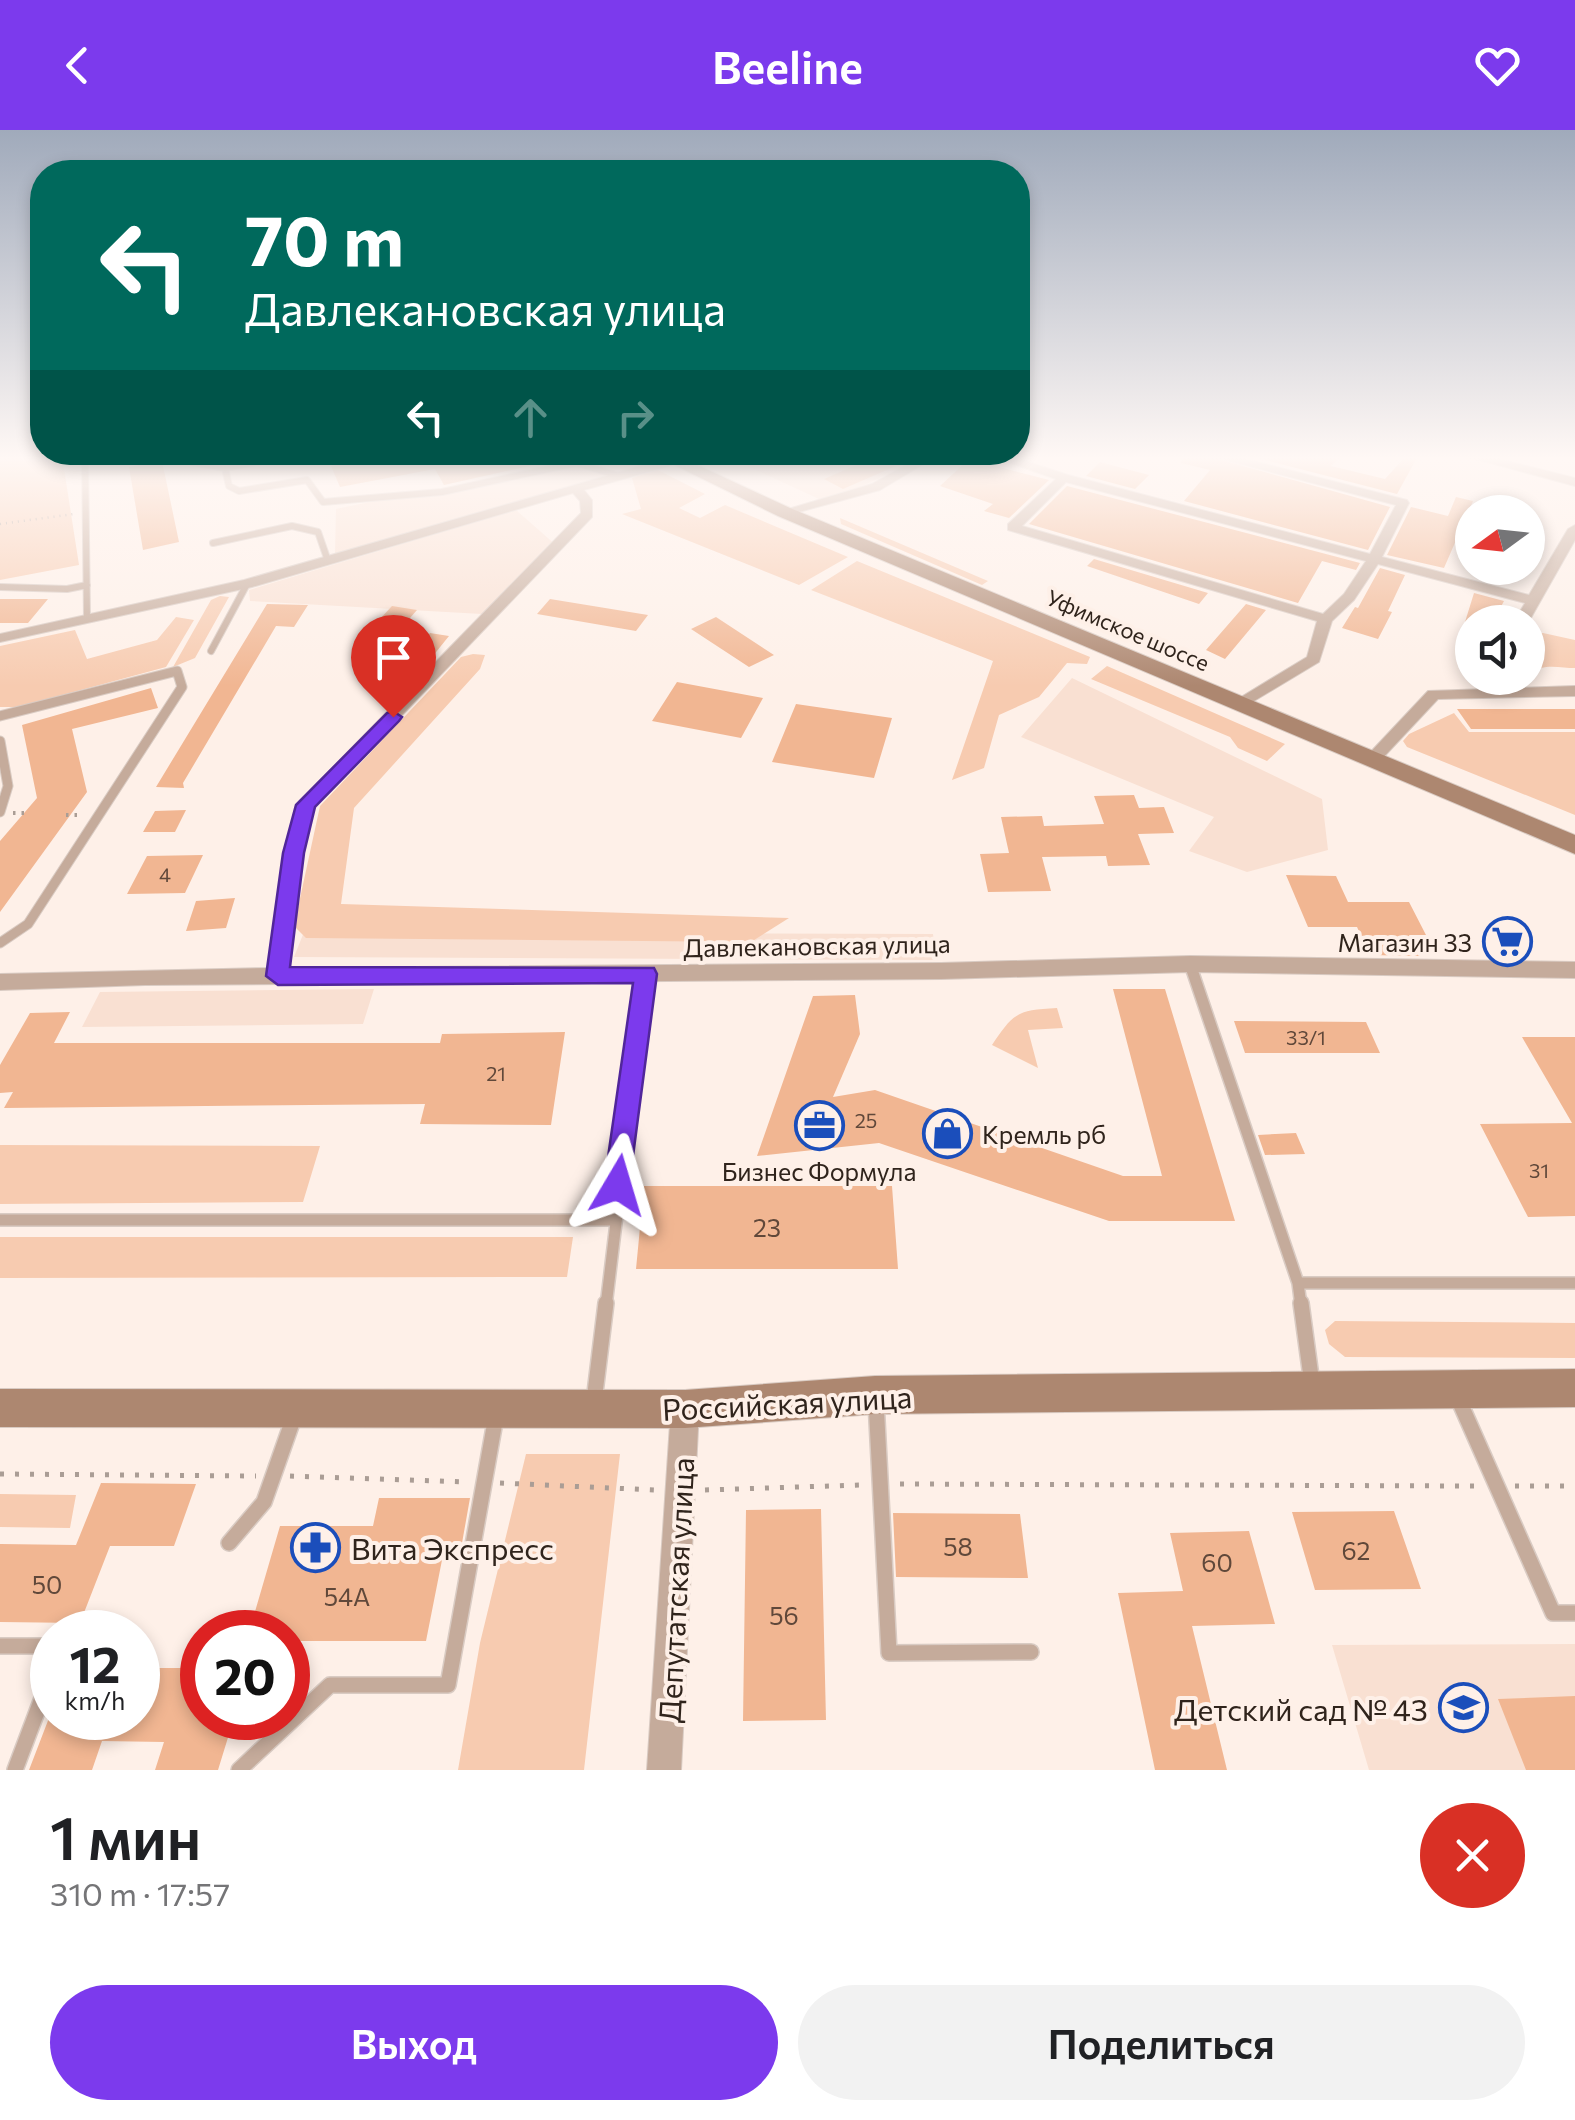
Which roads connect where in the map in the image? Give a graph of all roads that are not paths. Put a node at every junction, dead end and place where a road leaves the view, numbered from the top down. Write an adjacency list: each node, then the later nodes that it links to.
1 (86, 533): 14 (lane)
2 (262, 533): 11 (lane)
3 (318, 533): 13 (lane)
4 (424, 533): 13 (street)
5 (572, 533): 36 (street)
6 (832, 533): 26 (main road, Уфимское шоссе)
7 (1035, 533): 20 (street)
8 (1275, 533): 12 (street)
9 (1387, 533): 12 (street)
10 (1573, 533): 17 (street)
11 (213, 543)
12 (1374, 558): 17 (street); 20 (street)
13 (328, 561): 15 (street)
14 (87, 584): 16 (lane); 19 (lane)
15 (247, 584): 19 (street); 22 (lane)
16 (0, 586)
17 (1531, 600): 18 (street)
18 (1528, 605)
19 (87, 619): 21 (street)
20 (1325, 619): 26 (street)
21 (0, 638)
22 (211, 651)
23 (1545, 688): 24 (street)
24 (1575, 690)
25 (1455, 691): 29 (street)
26 (1239, 705): 29 (main road, Уфимское шоссе)
27 (0, 717): 32 (lane)
28 (0, 741): 30 (lane)
29 (1372, 758): 31 (main road, Уфимское шоссе)
30 (0, 812)
31 (1575, 845)
32 (0, 942)
33 (1190, 964): 34 (street, Давлекановская улица); 35 (street, Давлекановская улица); 40 (lane)
34 (1575, 970)
35 (646, 974): 36 (street, Давлекановская улица); 39 (lane)
36 (278, 976): 37 (street, Давлекановская улица)
37 (0, 982)
38 (0, 1220): 39 (lane)
39 (613, 1220): 47 (lane)
40 (1298, 1283): 41 (lane); 44 (lane)
41 (1575, 1283)
42 (1575, 1388): 43 (main road, Российская улица)
43 (1455, 1390): 44 (main road, Российская улица); 52 (lane)
44 (1313, 1393): 45 (main road, Российская улица)
45 (876, 1395): 49 (main road, Российская улица); 55 (lane)
46 (0, 1408): 50 (main road, Российская улица)
47 (593, 1408): 48 (main road, Российская улица); 49 (main road, Российская улица)
48 (497, 1410): 50 (main road, Российская улица); 58 (lane)
49 (685, 1410): 59 (street, Депутатская улица)
50 (296, 1411): 51 (lane)
51 (229, 1543)
52 (1575, 1613)
53 (0, 1646): 54 (lane)
54 (30, 1646)
55 (1030, 1652)
56 (30, 1730): 57 (lane)
57 (15, 1770)
58 (238, 1770)
59 (664, 1770)

